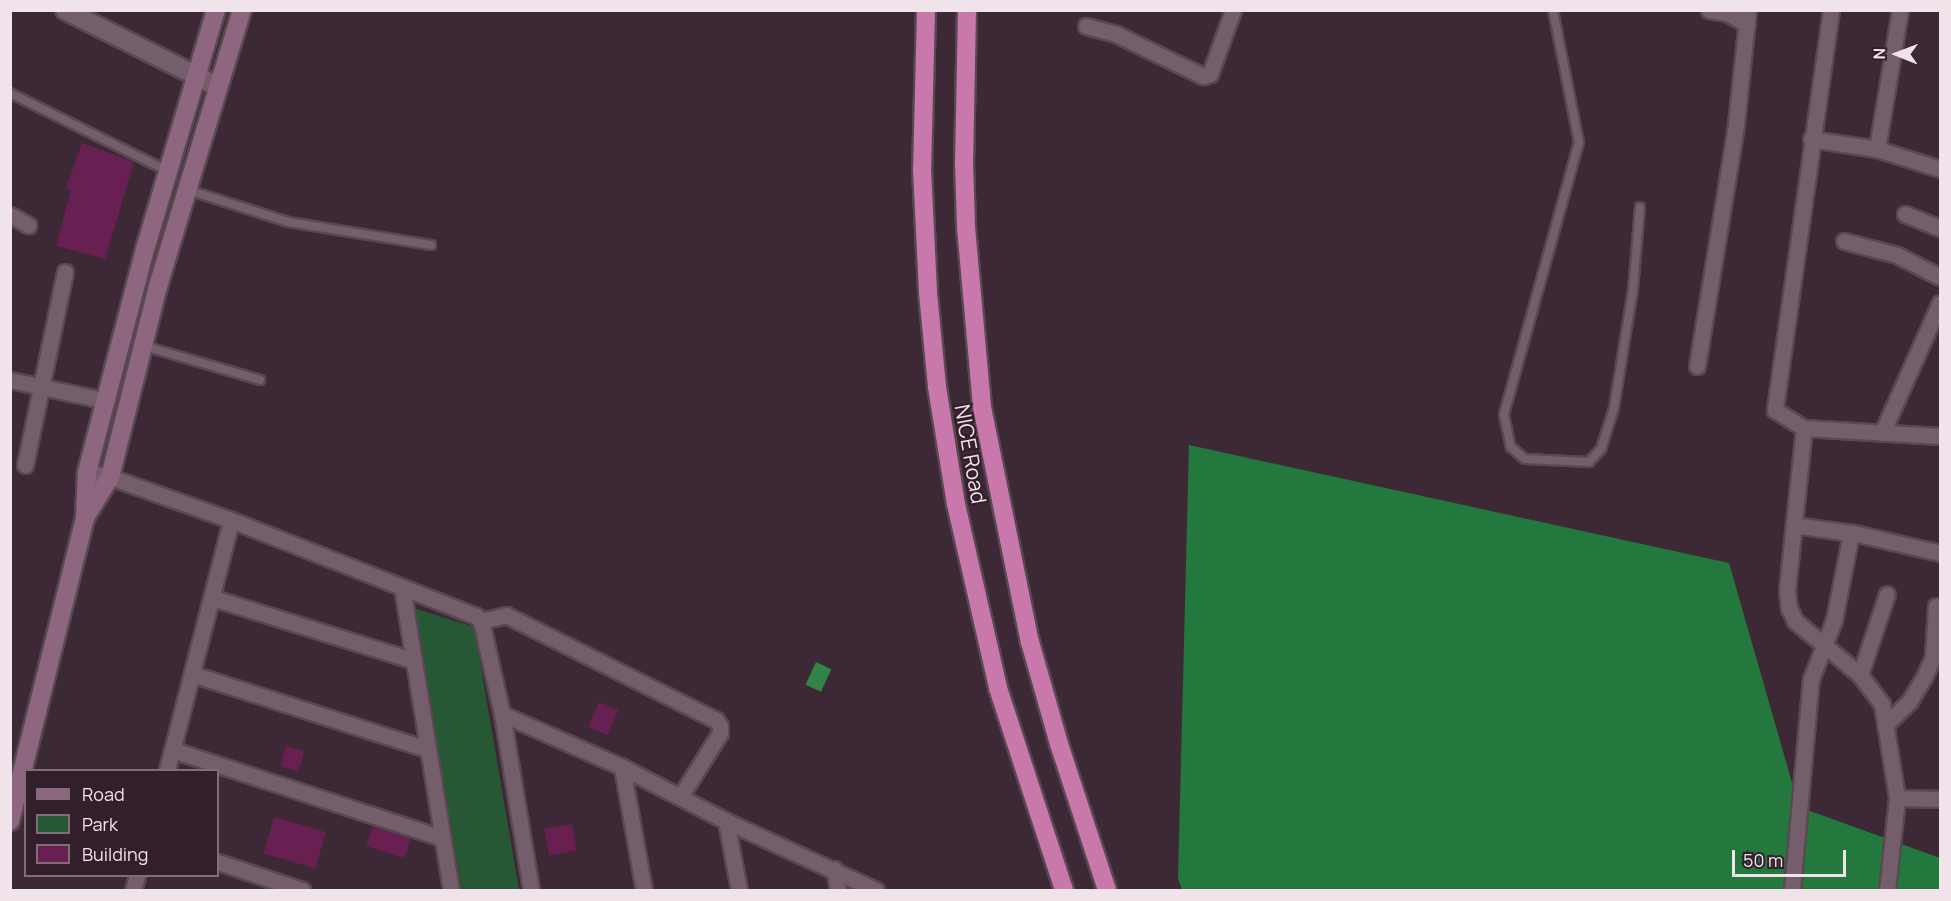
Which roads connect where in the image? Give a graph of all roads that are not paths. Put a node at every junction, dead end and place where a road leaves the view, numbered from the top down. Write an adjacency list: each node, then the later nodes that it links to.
1 (65, 10): 13 (street)
2 (216, 10): 13 (main road)
3 (242, 10): 14 (main road)
4 (926, 10): 80 (highway, NICE Road)
5 (967, 10): 81 (highway, NICE Road)
6 (1233, 10): 12 (street)
7 (1553, 10): 21 (lane)
8 (1709, 10): 11 (street)
9 (1831, 10): 16 (street)
10 (1900, 10): 17 (street)
11 (1747, 17): 32 (street)
12 (1086, 26)
13 (197, 76): 14 (street); 19 (main road)
14 (217, 86): 20 (main road)
15 (10, 93): 19 (lane)
16 (1811, 139): 17 (street); 37 (street)
17 (1877, 149): 18 (street)
18 (1939, 164)
19 (168, 172): 36 (main road)
20 (187, 189): 27 (lane); 31 (main road)
21 (1640, 207)
22 (1905, 214): 25 (street)
23 (10, 215): 24 (street)
24 (28, 225)
25 (1941, 228)
26 (1844, 241): 29 (street)
27 (431, 245)
28 (65, 272): 35 (street)
29 (1941, 277)
30 (1941, 303): 38 (street)
31 (144, 346): 34 (lane); 42 (main road)
32 (1697, 366)
33 (10, 380): 35 (street)
34 (260, 380)
35 (43, 386): 36 (street); 40 (street)
36 (107, 401): 41 (main road)
37 (1804, 428): 38 (street); 45 (street)
38 (1882, 433): 39 (street)
39 (1941, 436)
40 (25, 465)
41 (87, 472): 42 (street); 43 (main road)
42 (110, 477): 43 (main road); 44 (street)
43 (85, 517): 62 (main road)
44 (231, 520): 48 (street); 50 (street)
45 (1794, 525): 46 (street); 53 (street)
46 (1851, 533): 47 (street); 53 (street)
47 (1941, 553)
48 (402, 587): 52 (street); 54 (street)
49 (1887, 594): 56 (street)
50 (213, 598): 54 (street); 55 (street)
51 (1936, 606): 58 (street)
52 (481, 621): 57 (street); 65 (street)
53 (1824, 645): 56 (street); 82 (street)
54 (412, 660): 59 (street)
55 (192, 674): 59 (street); 60 (street)
56 (1860, 675): 58 (street)
57 (502, 714): 61 (street); 75 (street)
58 (1885, 725): 66 (street)
59 (427, 749): 70 (street)
60 (173, 750): 63 (street); 70 (street)
61 (622, 767): 65 (street); 76 (street)
62 (27, 769)
63 (168, 769)
64 (22, 793): 68 (main road)
65 (680, 797): 69 (street)
66 (1897, 798): 67 (street); 83 (street)
67 (1941, 799)
68 (10, 821)
69 (726, 821): 72 (street); 77 (street)
70 (442, 838): 74 (street)
71 (219, 862): 73 (street)
72 (834, 869): 78 (street); 79 (street)
73 (302, 891)
74 (451, 891)
75 (531, 891)
76 (644, 891)
77 (739, 891)
78 (838, 891)
79 (876, 891)
80 (1064, 891)
81 (1107, 891)
82 (1792, 891)
83 (1887, 891)

